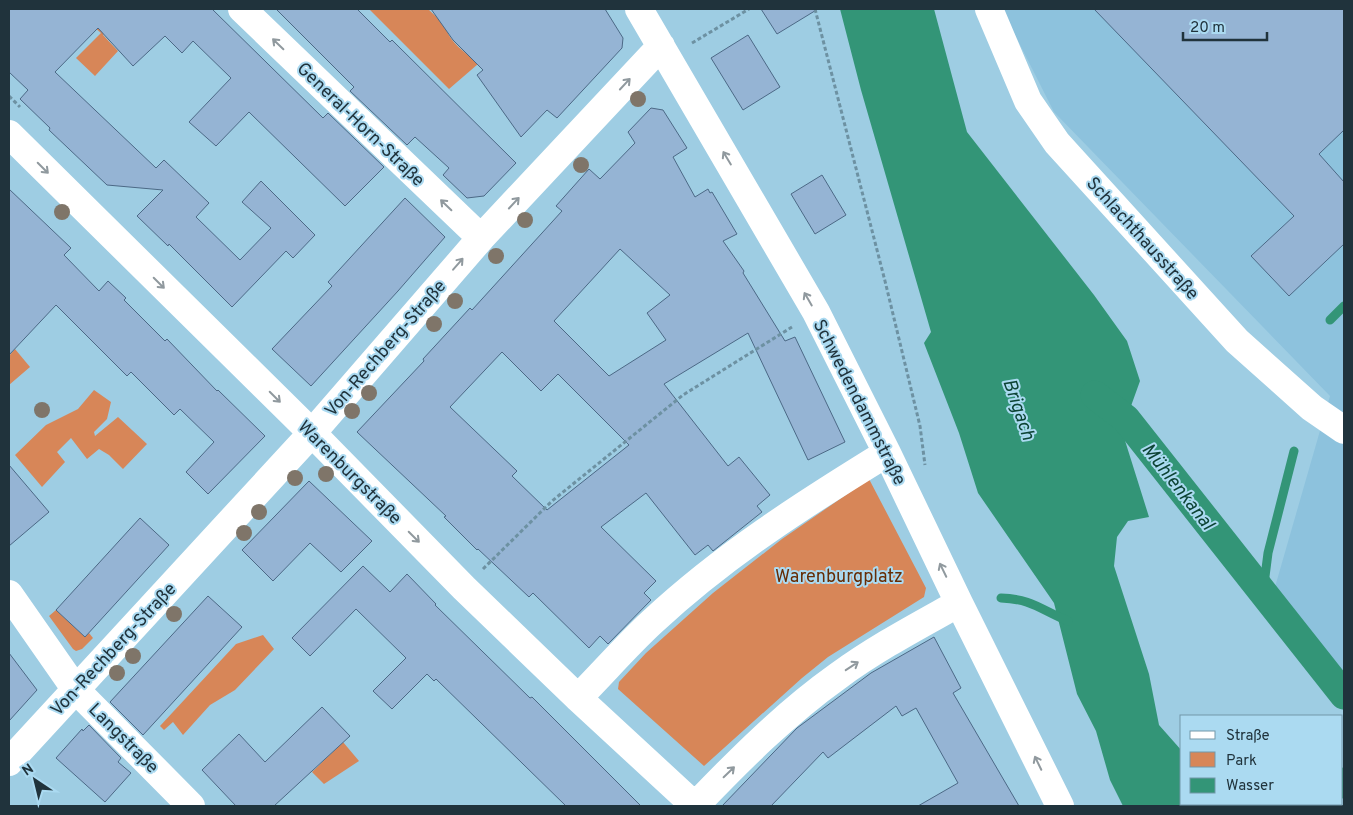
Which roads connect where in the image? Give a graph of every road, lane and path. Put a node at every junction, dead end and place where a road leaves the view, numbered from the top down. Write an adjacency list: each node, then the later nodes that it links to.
1 (242, 9): 8 (street, General-Horn-Straße, one-way to 1)
2 (639, 9): 6 (street, Schwedendammstraße)
3 (749, 9): 6 (path)
4 (815, 9): 13 (path)
5 (989, 9): 10 (street, Schlachthausstraße)
6 (664, 52): 8 (street, Von-Rechberg-Straße, one-way to 6); 9 (street, Schwedendammstraße, one-way to 6)
7 (9, 134): 11 (street, Warenburgstraße, one-way to 11)
8 (481, 238): 11 (street, Von-Rechberg-Straße, one-way to 8)
9 (816, 312): 12 (street, Schwedendammstraße); 14 (path)
10 (1344, 430)
11 (312, 433): 14 (street, Warenburgstraße, one-way to 14); 17 (street, Von-Rechberg-Straße)
12 (887, 453): 16 (street, Schwedendammstraße, one-way to 12); 18 (street)
13 (926, 474)
14 (464, 588): 18 (street, Warenburgstraße)
15 (9, 594): 17 (street, Langstraße)
16 (959, 603): 21 (street, one-way to 16); 22 (street, Schwedendammstraße, one-way to 16)
17 (76, 690): 19 (street, Von-Rechberg-Straße); 20 (street, Langstraße)
18 (578, 698): 21 (street, Warenburgstraße)
19 (9, 762)
20 (191, 806)
21 (695, 806)
22 (1060, 806)

